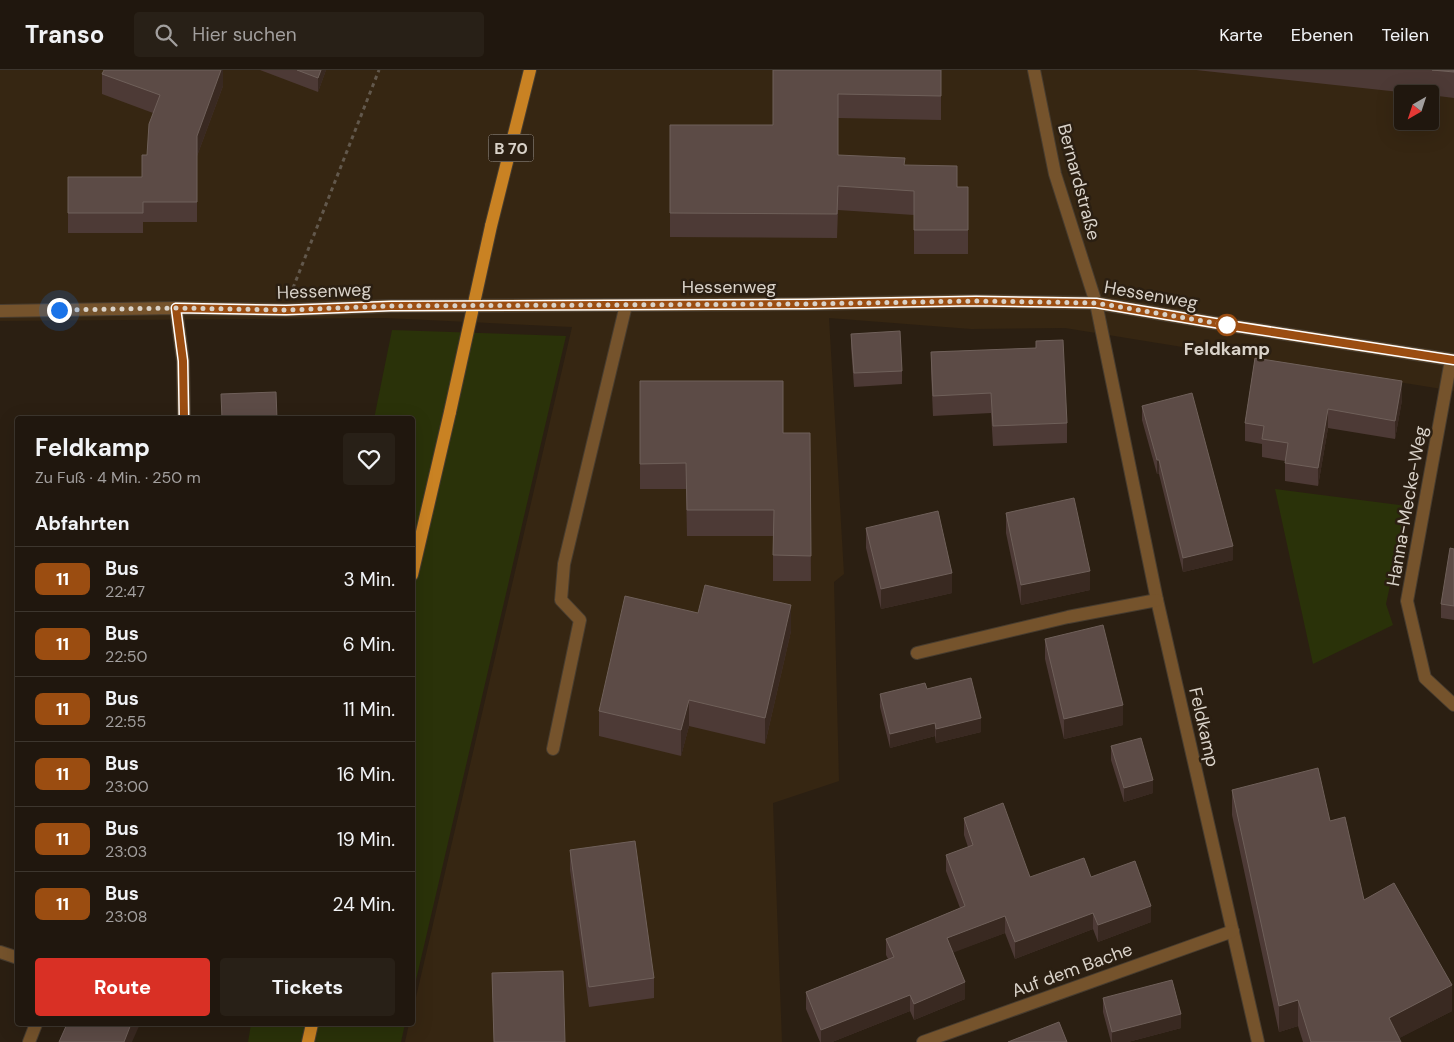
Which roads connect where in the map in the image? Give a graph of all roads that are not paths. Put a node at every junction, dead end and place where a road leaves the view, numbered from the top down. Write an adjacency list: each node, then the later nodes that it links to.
1 (530, 70): 9 (main road, B 70, bridge)
2 (1034, 70): 3 (street, Bernardstraße)
3 (1096, 303): 4 (street, Hessenweg); 7 (street, Hessenweg); 10 (street, Feldkamp)
4 (626, 305): 5 (street, Hessenweg); 13 (street)
5 (176, 308): 6 (street, Hessenweg); 8 (street)
6 (0, 311)
7 (1453, 360): 12 (street, Hanna-Mecke-Weg)
8 (184, 416)
9 (415, 562)
10 (1157, 600): 11 (street); 14 (street, Feldkamp)
11 (917, 653)
12 (1454, 705)
13 (553, 749)
14 (1234, 931): 21 (street, Auf dem Bache); 22 (street, Feldkamp)
15 (0, 952): 16 (street)
16 (15, 957)
17 (35, 1026): 19 (street)
18 (312, 1026): 20 (main road)
19 (29, 1042)
20 (308, 1042)
21 (923, 1042)
22 (1258, 1042)

